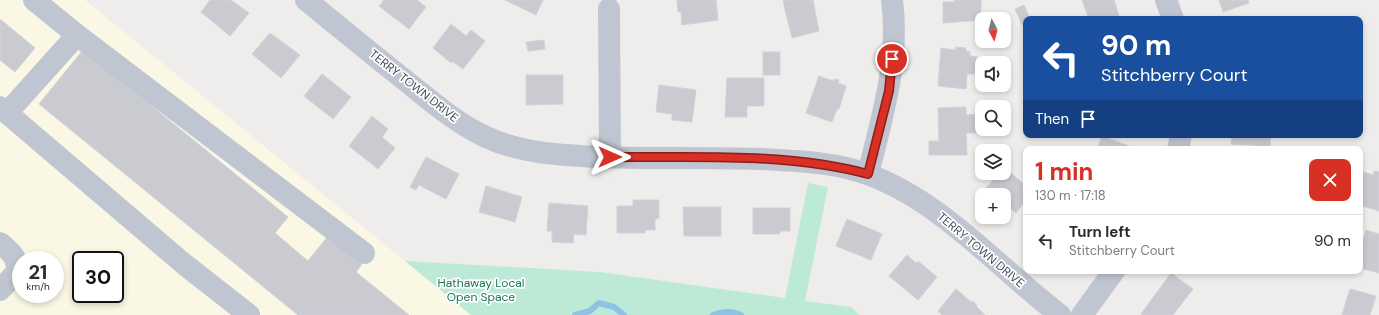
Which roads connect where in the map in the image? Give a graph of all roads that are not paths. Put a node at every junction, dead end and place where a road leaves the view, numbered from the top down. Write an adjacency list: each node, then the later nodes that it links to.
1 (34, 0): 7 (street)
2 (306, 0): 9 (street, TERRY TOWN DRIVE)
3 (892, 0): 10 (street)
4 (1166, 0): 6 (street)
5 (609, 9): 9 (street)
6 (1171, 16)
7 (77, 35): 8 (street); 12 (street)
8 (3, 110): 15 (street)
9 (610, 157): 10 (street, TERRY TOWN DRIVE)
10 (868, 174): 16 (street, TERRY TOWN DRIVE)
11 (0, 243): 14 (street)
12 (364, 253)
13 (1112, 274): 17 (street)
14 (0, 290)
15 (249, 315)
16 (1060, 315)
17 (1082, 315)

